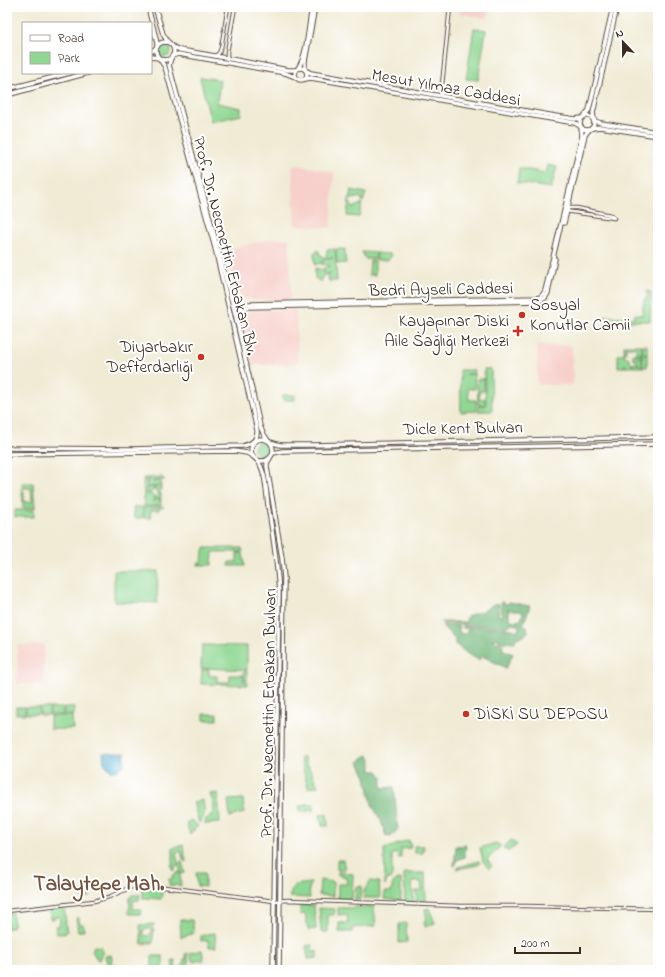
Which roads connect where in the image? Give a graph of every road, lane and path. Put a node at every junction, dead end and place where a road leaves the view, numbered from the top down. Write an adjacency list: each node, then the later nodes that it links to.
1 (148, 7): 11 (main road)
2 (155, 7): 10 (main road)
3 (228, 7): 14 (street)
4 (235, 7): 18 (street)
5 (312, 7): 19 (main road)
6 (315, 7): 20 (main road)
7 (450, 7): 27 (street)
8 (613, 7): 28 (main road)
9 (617, 7): 29 (main road)
10 (169, 43): 11 (main road); 12 (main road)
11 (157, 47): 13 (main road); 17 (main road)
12 (173, 47): 14 (main road); 16 (main road)
13 (152, 51)
14 (215, 56): 18 (main road)
15 (152, 57): 17 (main road)
16 (172, 57): 17 (main road); 23 (main road); 35 (main road, Prof. Dr. Necmettin Erbakan Blv.)
17 (159, 58): 39 (main road, Prof. Dr. Necmettin Erbakan Blv.)
18 (228, 58): 19 (main road)
19 (297, 69): 20 (main road); 23 (main road)
20 (306, 70): 24 (main road); 27 (main road, Mesut Yılmaz Caddesi)
21 (66, 74): 25 (main road)
22 (84, 74): 26 (main road)
23 (295, 77): 24 (main road)
24 (305, 79): 30 (main road, Mesut Yılmaz Caddesi)
25 (7, 89)
26 (7, 95)
27 (441, 95): 28 (main road, Mesut Yılmaz Caddesi)
28 (583, 117): 29 (main road); 30 (main road)
29 (594, 120): 31 (main road); 32 (main road)
30 (581, 127): 31 (main road); 34 (main road, Bedri Ayseli Caddesi)
31 (591, 129): 33 (main road); 34 (main road, Bedri Ayseli Caddesi)
32 (658, 132)
33 (658, 136)
34 (566, 210): 34 (street); 35 (main road, Bedri Ayseli Caddesi); 36 (main road, Bedri Ayseli Caddesi)
35 (233, 302): 36 (main road, Prof. Dr. Necmettin Erbakan Blv.)
36 (236, 313): 38 (main road, Prof. Dr. Necmettin Erbakan Blv.)
37 (658, 437): 38 (main road, Dicle Kent Bulvarı)
38 (269, 440): 39 (main road); 42 (main road)
39 (253, 442): 41 (main road); 44 (main road)
40 (658, 444): 42 (main road, Dicle Kent Bulvarı)
41 (7, 448)
42 (273, 453): 45 (main road)
43 (7, 454): 44 (main road)
44 (252, 456): 46 (main road)
45 (270, 458): 46 (main road); 48 (main road, Prof. Dr. Necmettin Erbakan Bulvarı)
46 (257, 460): 47 (main road, Prof. Dr. Necmettin Erbakan Bulvarı)
47 (274, 901): 48 (street); 50 (street); 51 (main road, Prof. Dr. Necmettin Erbakan Bulvarı)
48 (280, 901): 49 (street); 52 (main road, Prof. Dr. Necmettin Erbakan Bulvarı)
49 (658, 909)
50 (7, 911)
51 (272, 970)
52 (279, 970)

